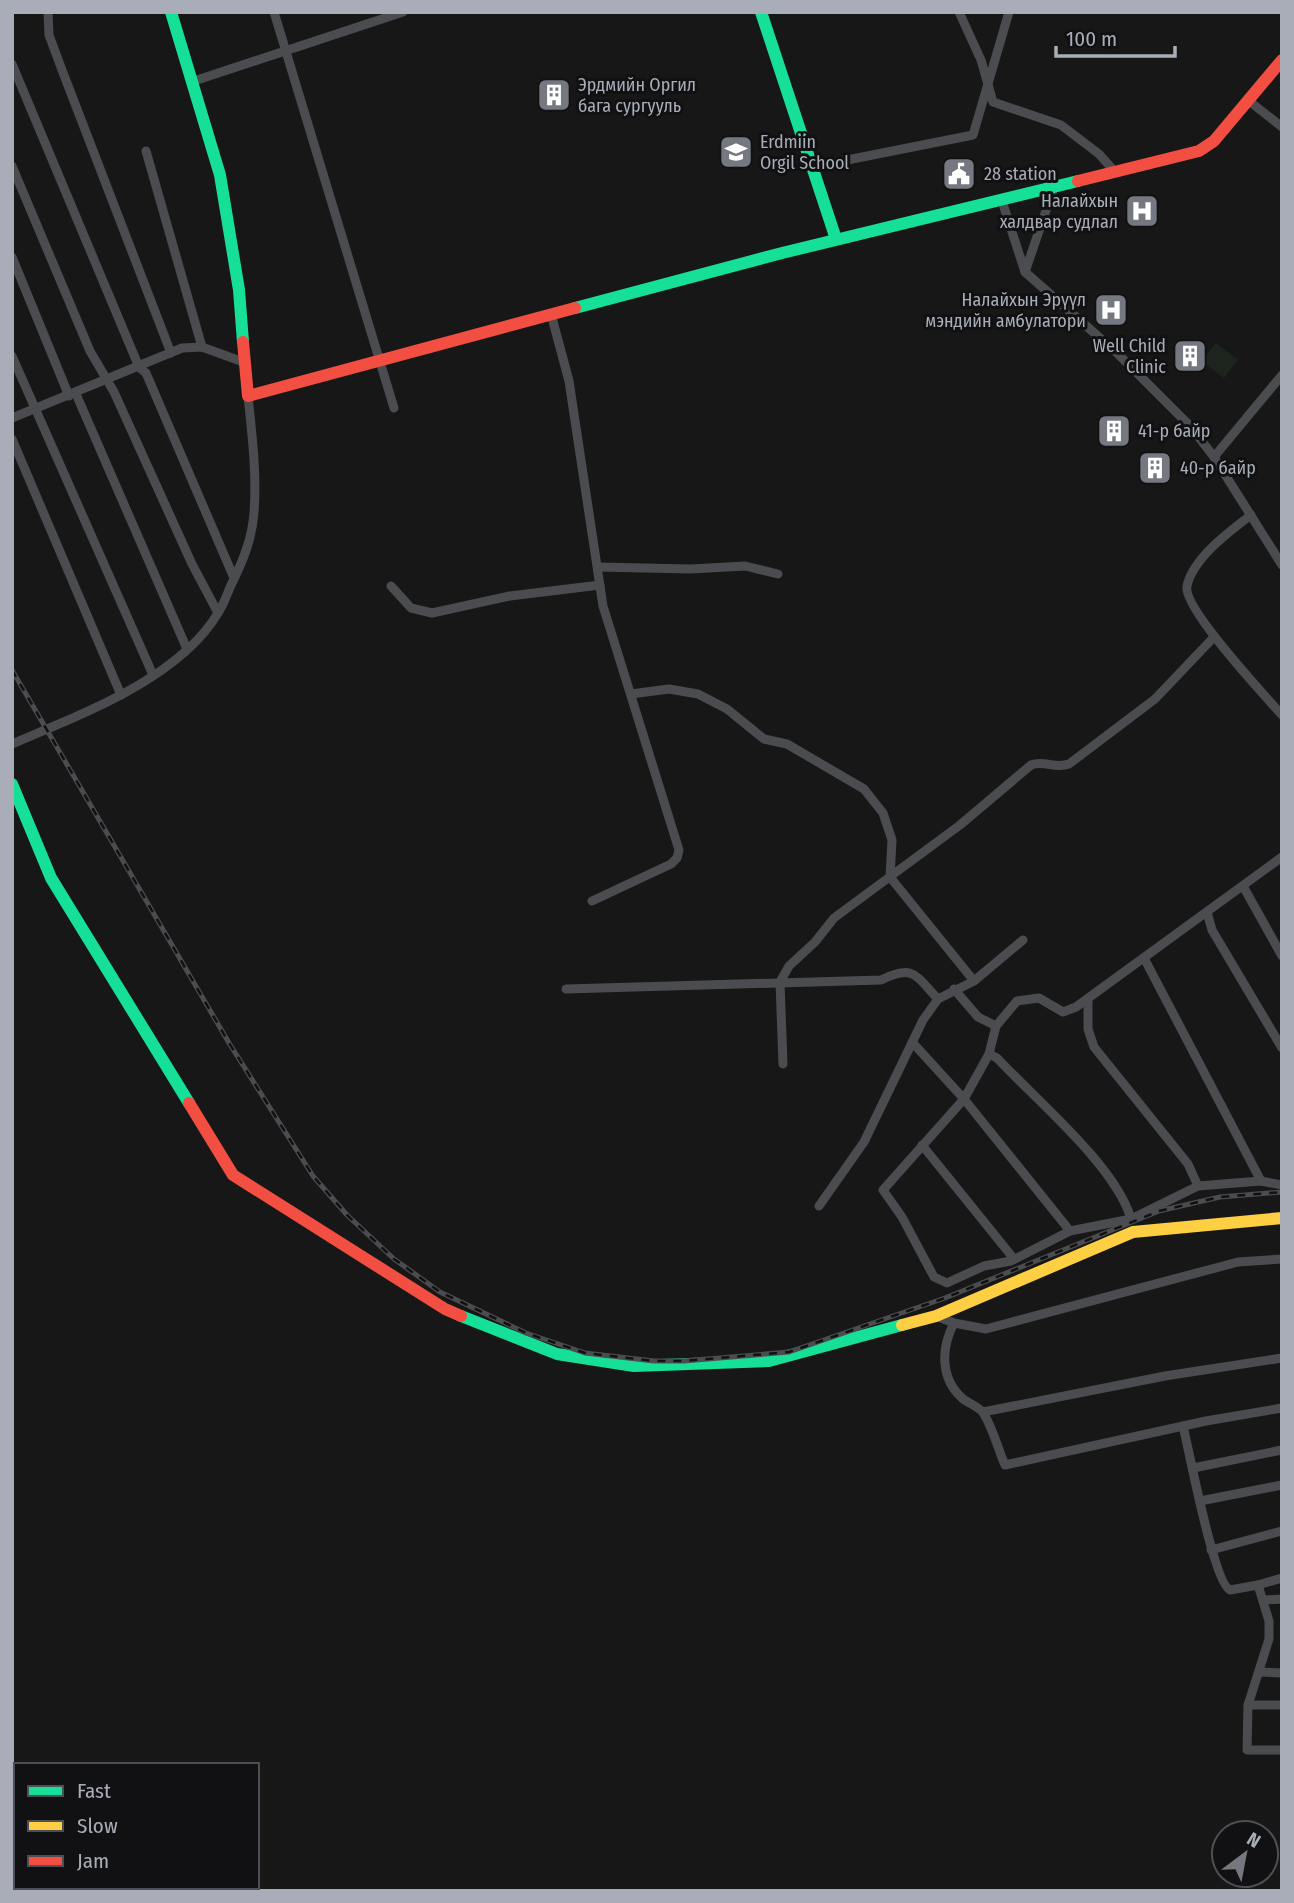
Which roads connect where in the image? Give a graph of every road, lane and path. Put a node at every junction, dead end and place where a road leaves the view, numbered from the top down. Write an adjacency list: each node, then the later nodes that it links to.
1 (48, 12): 28 (street)
2 (171, 12): 11 (street)
3 (274, 12): 8 (street)
4 (403, 12): 8 (street)
5 (761, 12): 17 (street)
6 (959, 12): 12 (street)
7 (1009, 12): 12 (street)
8 (285, 51): 11 (street); 31 (street)
9 (1282, 60): 13 (street)
10 (12, 64): 32 (street)
11 (191, 82): 30 (street)
12 (988, 90): 17 (street); 18 (street)
13 (1249, 101): 14 (street); 18 (street)
14 (1282, 127)
15 (146, 151): 27 (street)
16 (12, 166): 34 (street)
17 (812, 167): 21 (street)
18 (1115, 172): 19 (street)
19 (1054, 187): 20 (street); 23 (street)
20 (1002, 201): 21 (street); 22 (street)
21 (836, 239): 26 (street)
22 (1015, 248): 23 (street); 25 (street)
23 (1034, 248): 25 (street)
24 (12, 257): 35 (street)
25 (1025, 272): 41 (street)
26 (551, 313): 31 (street); 44 (street)
27 (202, 347): 28 (street); 30 (street)
28 (171, 353): 32 (street)
29 (12, 356): 37 (street)
30 (246, 363): 36 (street)
31 (379, 364): 36 (street); 38 (street)
32 (139, 367): 34 (street); 46 (street)
33 (1282, 376): 41 (street)
34 (105, 380): 35 (street); 49 (street)
35 (72, 395): 37 (street); 51 (street)
36 (248, 396): 46 (street)
37 (34, 408): 39 (street); 52 (street)
38 (394, 408)
39 (12, 418)
40 (12, 439): 54 (street)
41 (1214, 457): 42 (street)
42 (1251, 515): 43 (street); 50 (street)
43 (1282, 565)
44 (598, 567): 45 (street); 47 (street)
45 (778, 574)
46 (234, 578): 49 (street)
47 (600, 585): 48 (street); 53 (street)
48 (391, 586)
49 (218, 613): 51 (street)
50 (1214, 637): 55 (street); 59 (street)
51 (187, 649): 52 (street)
52 (153, 675): 54 (street)
53 (631, 694): 59 (street); 61 (street)
54 (121, 695): 56 (street)
55 (1282, 715)
56 (12, 744)
57 (13, 789): 88 (street)
58 (1281, 861): 60 (street)
59 (890, 877): 66 (street); 67 (street)
60 (1242, 886): 62 (street); 64 (street)
61 (592, 901)
62 (1207, 912): 65 (street); 74 (street)
63 (1023, 940): 66 (street)
64 (1282, 956)
65 (1144, 958): 71 (street); 79 (street)
66 (974, 981): 69 (street)
67 (780, 982): 68 (street); 70 (street); 76 (street)
68 (566, 989)
69 (954, 989): 70 (street); 72 (street)
70 (938, 999): 73 (street)
71 (1088, 999): 72 (street); 81 (street)
72 (996, 1026): 75 (street)
73 (912, 1042): 77 (street); 82 (street)
74 (1282, 1048)
75 (989, 1054): 77 (street); 84 (street)
76 (783, 1064)
77 (964, 1099): 78 (street); 85 (street)
78 (922, 1146): 86 (street); 86 (street)
79 (1261, 1181): 80 (street); 81 (street)
80 (1282, 1185)
81 (1198, 1186): 84 (street)
82 (819, 1206)
83 (1282, 1218): 88 (street)
84 (1132, 1219): 85 (street)
85 (1070, 1231): 86 (street)
86 (1014, 1259)
87 (1282, 1259): 89 (street)
88 (936, 1316): 89 (street)
89 (954, 1324): 92 (street)
90 (1282, 1358): 92 (street)
91 (1282, 1408): 93 (street)
92 (983, 1412): 93 (street)
93 (1183, 1426): 95 (street)
94 (1282, 1450): 95 (street)
95 (1193, 1468): 97 (street)
96 (1282, 1485): 97 (street)
97 (1200, 1500): 99 (street)
98 (1282, 1531): 99 (street)
99 (1211, 1550): 101 (street)
100 (1282, 1578): 101 (street)
101 (1258, 1585): 103 (street)
102 (1282, 1599): 103 (street)
103 (1265, 1600): 105 (street)
104 (1282, 1637): 105 (street)
105 (1269, 1639): 106 (street)
106 (1260, 1672): 107 (street); 108 (street)
107 (1282, 1674)
108 (1248, 1705): 109 (street); 110 (street)
109 (1282, 1705)
110 (1282, 1749)

